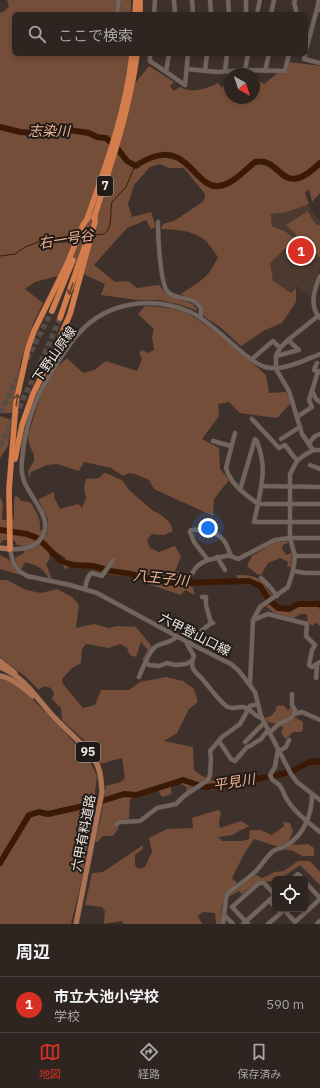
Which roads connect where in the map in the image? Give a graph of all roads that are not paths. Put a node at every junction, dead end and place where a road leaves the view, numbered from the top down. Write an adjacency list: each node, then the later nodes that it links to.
1 (120, 0): 15 (street)
2 (136, 0): 16 (highway)
3 (140, 0): 17 (highway)
4 (155, 0): 18 (street)
5 (174, 0): 19 (street)
6 (192, 0): 20 (street)
7 (210, 0): 21 (street)
8 (228, 0): 22 (street)
9 (246, 0): 23 (street)
10 (260, 0): 24 (street)
11 (274, 0): 25 (street)
12 (295, 0): 26 (street)
13 (319, 0): 14 (street)
14 (318, 10): 27 (street)
15 (117, 12)
16 (135, 12)
17 (140, 12)
18 (154, 12)
19 (175, 12)
20 (193, 12)
21 (210, 12)
22 (229, 12)
23 (246, 12)
24 (257, 12)
25 (271, 12)
26 (296, 12)
27 (308, 43)
28 (132, 56): 39 (highway, 7)
29 (136, 56): 39 (highway, 7)
30 (150, 56): 47 (street)
31 (169, 56): 47 (street)
32 (188, 56): 43 (street)
33 (207, 56): 44 (street)
34 (227, 56): 41 (street)
35 (248, 56): 42 (street)
36 (269, 56): 46 (street)
37 (289, 56): 46 (street)
38 (305, 56): 40 (street)
39 (133, 63): 49 (highway, 7); 50 (highway, 7)
40 (320, 64)
41 (225, 68)
42 (245, 68)
43 (187, 69): 44 (street); 47 (street)
44 (205, 71): 48 (street)
45 (260, 71): 46 (street)
46 (265, 71)
47 (166, 72)
48 (224, 72)
49 (95, 215): 55 (highway, 7, one-way to 55); 84 (highway)
50 (89, 216): 53 (highway, 7); 84 (highway, one-way to 50)
51 (158, 222): 56 (street)
52 (320, 276): 54 (street)
53 (52, 312)
54 (319, 317): 57 (street)
55 (60, 318)
56 (201, 318): 61 (street, 下野山原線); 94 (street, 下野山原線)
57 (288, 340): 58 (street); 60 (street)
58 (280, 348): 60 (street); 61 (street)
59 (320, 354): 63 (street)
60 (276, 356): 63 (street)
61 (252, 359): 63 (street, 下野山原線)
62 (317, 363): 64 (street)
63 (276, 368): 67 (street)
64 (319, 372): 65 (street)
65 (312, 391): 66 (street); 67 (street)
66 (320, 402)
67 (297, 417): 69 (street)
68 (252, 419): 78 (street)
69 (300, 426): 72 (street); 74 (street)
70 (235, 433): 75 (street)
71 (320, 434): 74 (street)
72 (281, 439)
73 (213, 441): 75 (street)
74 (309, 443): 76 (street)
75 (231, 446): 85 (street)
76 (313, 450): 77 (street); 78 (street)
77 (320, 450)
78 (298, 460): 82 (street)
79 (310, 465): 80 (street)
80 (320, 469)
81 (261, 486): 82 (street); 85 (street); 86 (street)
82 (290, 487): 83 (street); 88 (street)
83 (320, 487)
84 (9, 489): 94 (highway)
85 (240, 490): 86 (street)
86 (258, 504): 88 (street); 89 (street)
87 (320, 504): 88 (street)
88 (289, 505): 89 (street)
89 (290, 522): 90 (street); 91 (street)
90 (320, 522)
91 (290, 538): 92 (street); 95 (street); 96 (street)
92 (320, 538)
93 (0, 548): 94 (main road)
94 (10, 550): 106 (street, 六甲登山口線)
95 (231, 556): 98 (street); 100 (street)
96 (295, 556): 97 (street); 102 (street)
97 (320, 556)
98 (217, 557): 100 (street); 101 (street)
99 (113, 560): 106 (street)
100 (208, 560): 104 (street)
101 (225, 570)
102 (293, 571): 103 (street); 108 (street)
103 (320, 573)
104 (191, 575)
105 (261, 578): 108 (street)
106 (85, 589): 110 (street, 六甲登山口線)
107 (202, 597): 111 (street)
108 (275, 598): 109 (street)
109 (253, 620): 115 (street); 121 (street)
110 (176, 637): 111 (street, 六甲登山口線); 114 (street)
111 (189, 643): 113 (street); 121 (street, 六甲登山口線)
112 (0, 661): 120 (main road, 95)
113 (192, 661): 114 (street); 125 (street)
114 (146, 662): 118 (street)
115 (318, 665): 119 (street)
116 (0, 668): 120 (main road, 六甲有料道路 / 95)
117 (0, 676): 124 (main road, 95)
118 (139, 677)
119 (316, 678)
120 (24, 682): 124 (main road, 六甲有料道路 / 95)
121 (250, 684): 123 (street, 六甲登山口線)
122 (292, 694): 126 (street)
123 (258, 704): 125 (street); 127 (street, 六甲登山口線)
124 (44, 706): 153 (main road, 六甲有料道路 / 95)
125 (249, 709): 127 (street); 132 (street)
126 (294, 714): 128 (street); 130 (street)
127 (262, 718): 129 (street, 六甲登山口線)
128 (320, 720)
129 (264, 723): 130 (street, 六甲登山口線); 133 (street)
130 (269, 731): 132 (street); 134 (street, 六甲登山口線)
131 (289, 740): 134 (street)
132 (219, 741): 138 (street)
133 (245, 742)
134 (279, 750): 135 (street, 六甲登山口線); 137 (street)
135 (312, 795): 136 (street, 六甲登山口線); 137 (street)
136 (320, 800)
137 (307, 821): 139 (street); 150 (street)
138 (116, 824)
139 (320, 832)
140 (310, 886): 143 (street)
141 (272, 892): 152 (street)
142 (272, 898): 144 (street)
143 (320, 898): 146 (street)
144 (269, 900): 145 (street); 152 (street)
145 (272, 903)
146 (308, 910)
147 (280, 912): 156 (street)
148 (286, 912): 149 (street)
149 (305, 912)
150 (224, 915): 154 (street); 155 (street)
151 (320, 921): 157 (street)
152 (245, 923)
153 (76, 924)
154 (223, 924)
155 (233, 924)
156 (268, 924)
157 (317, 924)

